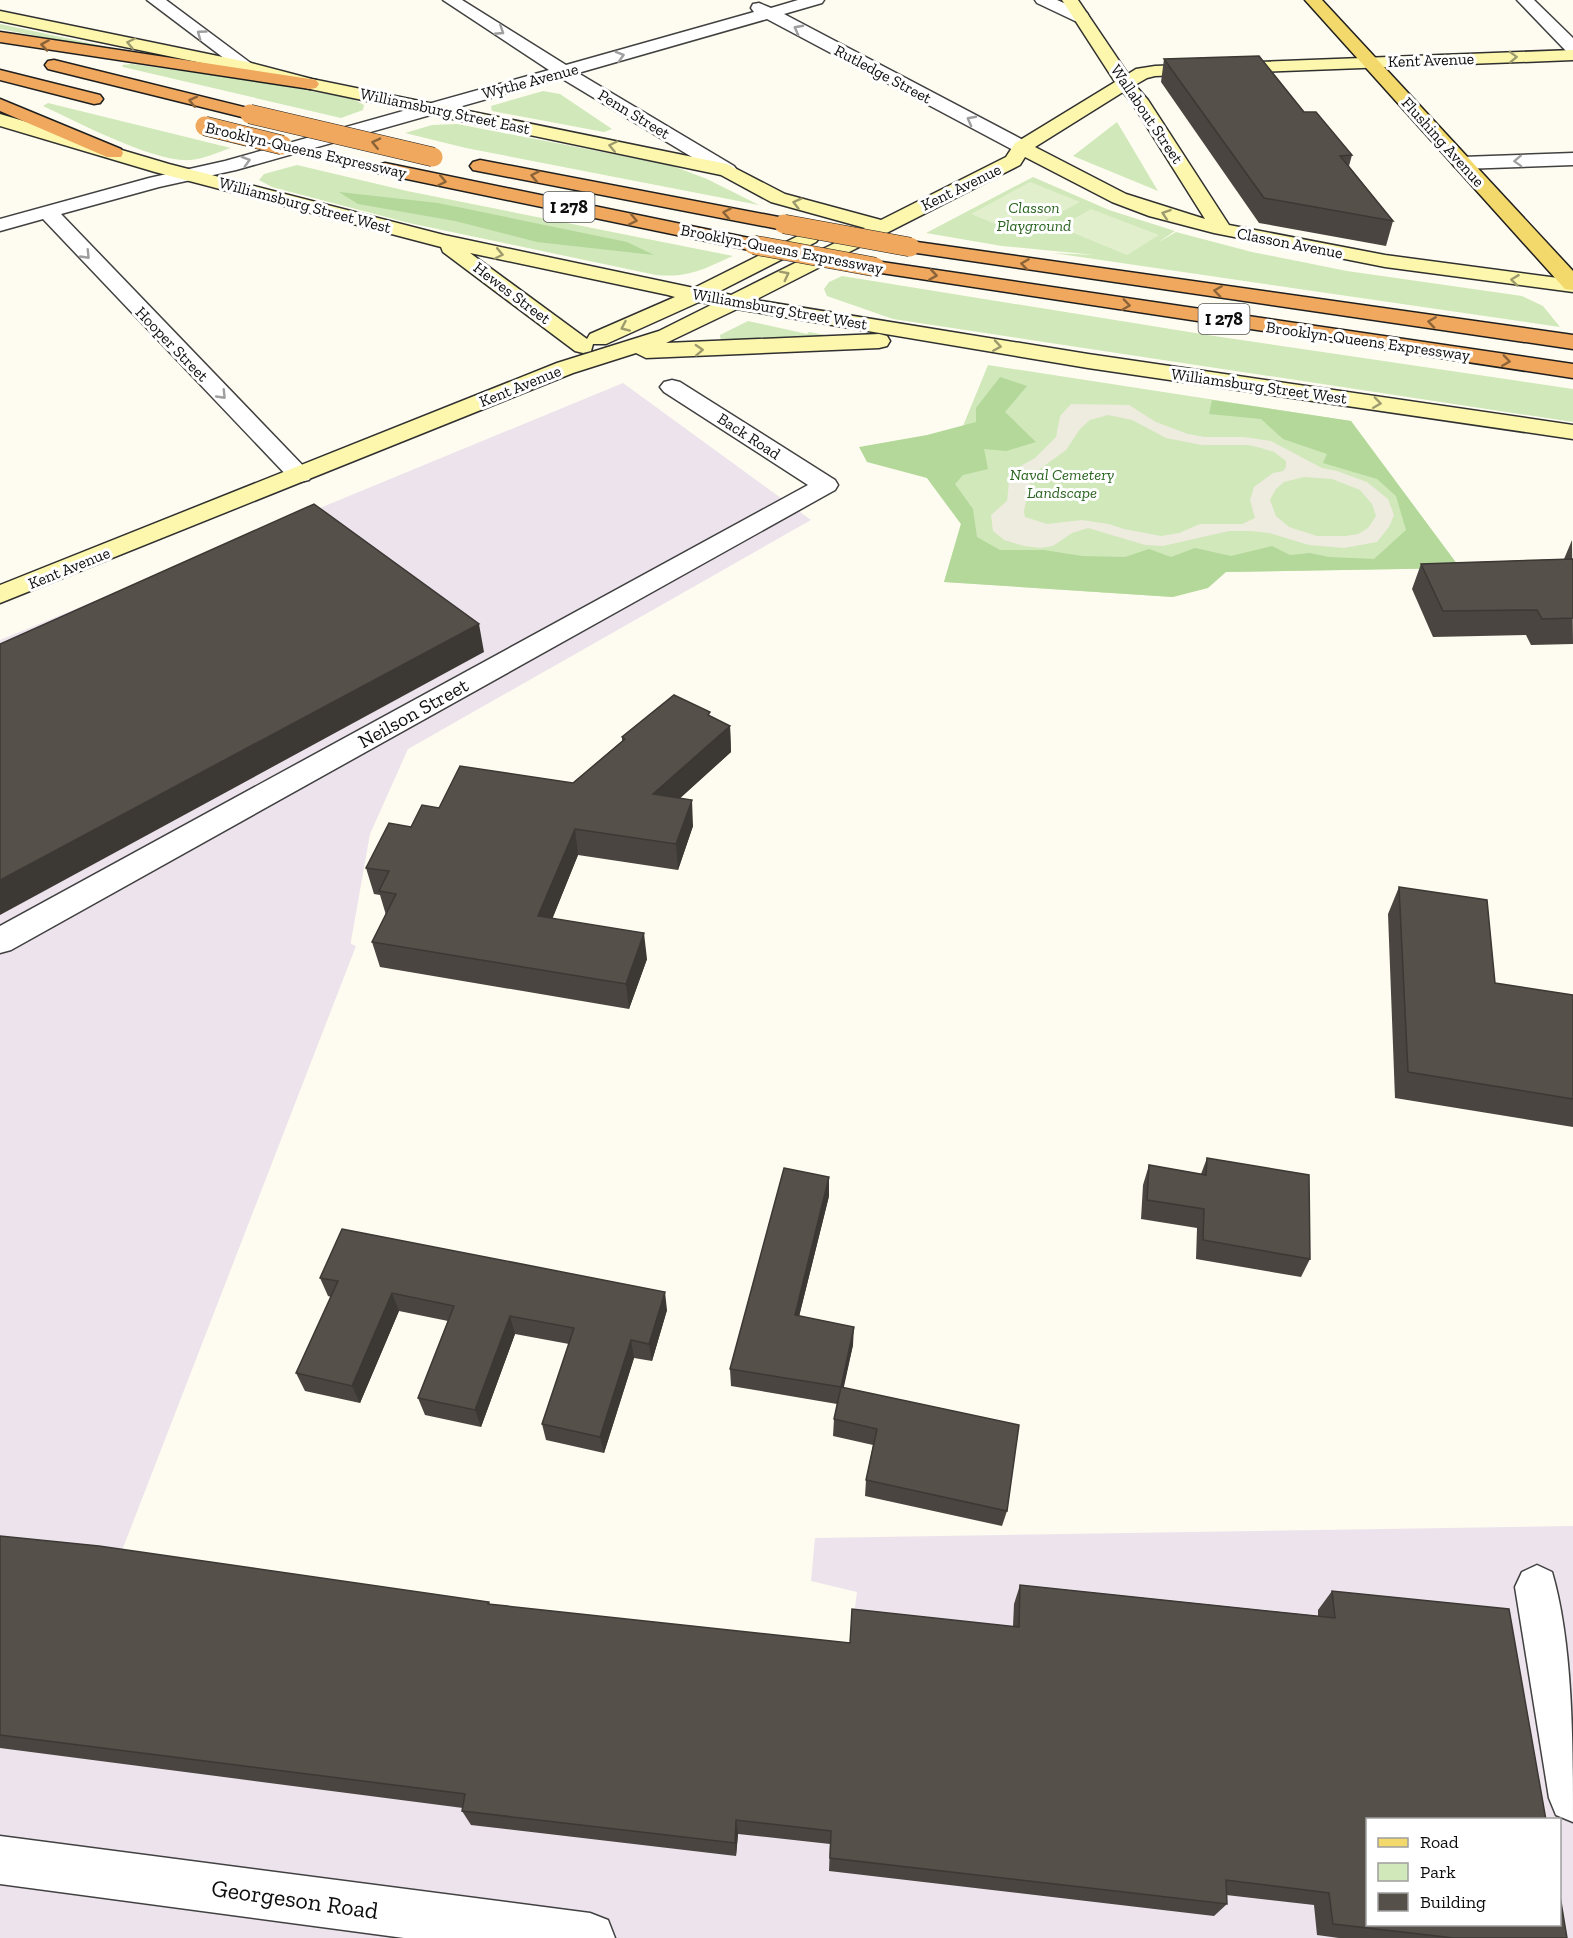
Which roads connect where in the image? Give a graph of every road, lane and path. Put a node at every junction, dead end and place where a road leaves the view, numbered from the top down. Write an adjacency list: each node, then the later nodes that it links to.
1 (155, 0): 17 (street, one-way to 1)
2 (451, 0): 18 (street, Penn Street, one-way to 18)
3 (744, 0): 9 (street, Rutledge Street)
4 (816, 0): 9 (street, Wythe Avenue)
5 (1043, 0): 11 (street)
6 (1070, 0): 11 (main road, Wallabout Street)
7 (1313, 0): 16 (main road, Flushing Avenue)
8 (1525, 0): 13 (street)
9 (769, 13): 18 (street, Wythe Avenue, one-way to 9); 27 (street, Rutledge Street, one-way to 9)
10 (0, 16): 17 (main road, Williamsburg Street East, one-way to 10)
11 (1081, 17): 21 (main road, Wallabout Street)
12 (0, 37): 20 (highway, one-way to 12)
13 (1573, 48)
14 (0, 51): 45 (highway, Brooklyn-Queens Expressway / I 278, one-way to 14, bridge)
15 (1573, 55): 16 (main road, Kent Avenue, one-way to 15)
16 (1370, 63): 21 (main road, Kent Avenue); 31 (main road, Flushing Avenue)
17 (248, 67): 20 (main road, Williamsburg Street East)
18 (564, 72): 24 (street, Wythe Avenue); 33 (street, Penn Street)
19 (0, 75): 22 (highway)
20 (310, 84): 24 (main road, Williamsburg Street East)
21 (1126, 85): 27 (main road, Kent Avenue); 39 (main road, Wallabout Street)
22 (107, 102)
23 (0, 104): 28 (highway)
24 (430, 108): 33 (main road, Williamsburg Street East, one-way to 24); 34 (street, Wythe Avenue, one-way to 24)
25 (0, 120): 28 (main road, Williamsburg Street West)
26 (183, 121): 29 (highway, Brooklyn-Queens Expressway, bridge)
27 (1022, 147): 36 (main road, Kent Avenue); 38 (main road, Kent Avenue); 39 (main road, Classon Avenue, one-way to 27)
28 (114, 153): 34 (main road, Williamsburg Street West)
29 (328, 156)
30 (1573, 159): 31 (street, one-way to 31)
31 (1462, 163): 41 (main road, Flushing Avenue)
32 (362, 164): 48 (highway, Brooklyn-Queens Expressway / I 278, one-way to 48, bridge)
33 (727, 170): 36 (main road, Williamsburg Street East, one-way to 33)
34 (189, 174): 35 (street, Wythe Avenue); 40 (main road, Williamsburg Street West)
35 (47, 212): 37 (street, Wythe Avenue); 51 (street, Hooper Street, one-way to 51)
36 (854, 218): 38 (main road, Williamsburg Street East); 42 (main road, Kent Avenue)
37 (0, 225)
38 (882, 226): 43 (main road, Kent Avenue, one-way to 38)
39 (1222, 229): 41 (main road, Classon Avenue, one-way to 39)
40 (442, 242): 42 (main road, Williamsburg Street West, one-way to 42); 46 (main road, Hewes Street)
41 (1573, 285)
42 (697, 294): 43 (main road, Williamsburg Street West); 46 (main road, Kent Avenue, one-way to 46)
43 (734, 301): 44 (main road, Williamsburg Street West); 47 (main road, Kent Avenue)
44 (940, 337): 47 (main road, one-way to 44); 50 (main road, Williamsburg Street West, one-way to 50)
45 (1573, 342)
46 (583, 345): 51 (main road, Kent Avenue)
47 (620, 351): 51 (main road, Kent Avenue)
48 (1573, 371)
49 (672, 387): 52 (street, Back Road)
50 (1573, 432)
51 (294, 468): 53 (main road, Kent Avenue); 54 (main road, Kent Avenue)
52 (826, 485): 55 (street, Neilson Street)
53 (0, 578)
54 (0, 596)
55 (0, 941)
56 (1537, 1587): 57 (street)
57 (1573, 1798)
58 (0, 1860): 59 (street, Georgeson Road)
59 (590, 1938)

